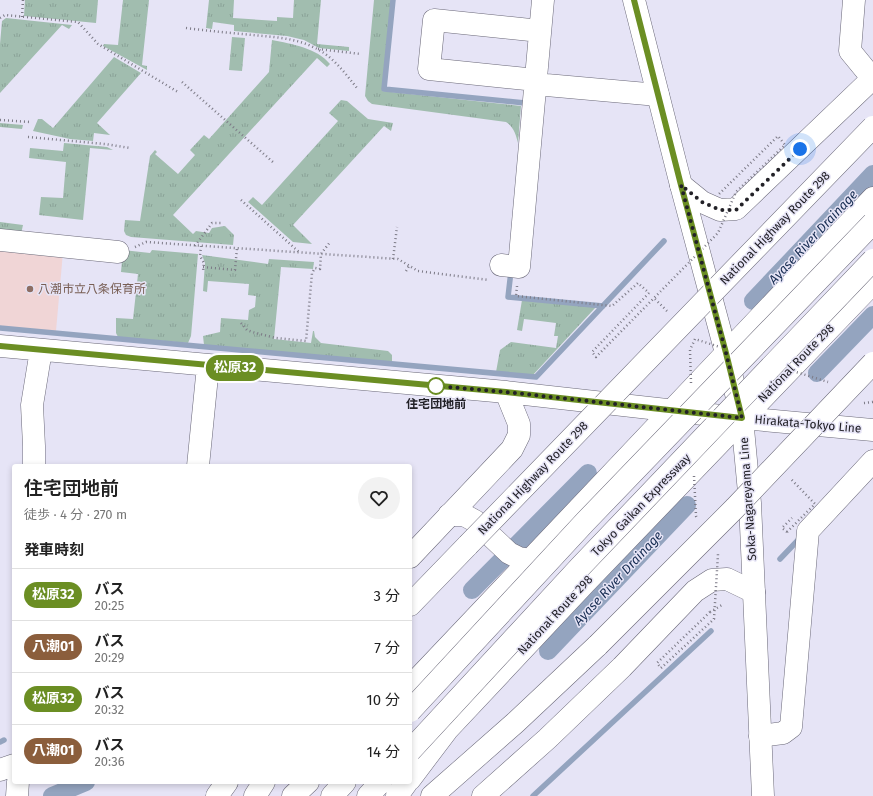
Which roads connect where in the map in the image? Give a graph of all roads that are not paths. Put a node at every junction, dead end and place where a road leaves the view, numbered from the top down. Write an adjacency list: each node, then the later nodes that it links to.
1 (543, 0): 4 (main road)
2 (634, 0): 7 (main road, Soka-Nagareyama Line)
3 (854, 0): 5 (main road)
4 (540, 31): 6 (main road); 6 (main road)
5 (873, 78): 9 (main road)
6 (536, 82): 7 (main road); 15 (main road)
7 (658, 96): 9 (main road, Soka-Nagareyama Line)
8 (873, 127): 33 (main road, National Highway Route 298, bridge)
9 (681, 185): 19 (main road, Soka-Nagareyama Line)
10 (873, 198): 19 (main road)
11 (873, 222): 35 (main road, bridge)
12 (0, 240): 13 (main road)
13 (124, 249)
14 (873, 260): 37 (main road, Tokyo Gaikan Expressway, bridge)
15 (504, 271)
16 (873, 283): 24 (main road, National Route 298)
17 (0, 346): 18 (main road, Hirakata-Tokyo Line)
18 (41, 350): 21 (main road, Hirakata-Tokyo Line); 27 (main road)
19 (726, 353): 23 (main road); 24 (main road, Soka-Nagareyama Line)
20 (873, 363): 53 (main road, bridge)
21 (208, 366): 22 (main road, Hirakata-Tokyo Line); 28 (main road)
22 (506, 392): 23 (main road, Hirakata-Tokyo Line); 29 (main road)
23 (670, 411): 24 (main road, Hirakata-Tokyo Line); 31 (main road)
24 (742, 418): 25 (main road, Hirakata-Tokyo Line); 32 (main road, Soka-Nagareyama Line); 40 (main road, National Route 298)
25 (873, 430)
26 (873, 461): 36 (main road)
27 (34, 464)
28 (198, 464)
29 (449, 515): 30 (main road); 31 (main road)
30 (412, 555)
31 (530, 560): 34 (main road)
32 (754, 592): 36 (main road, Soka-Nagareyama Line); 54 (main road)
33 (412, 603)
34 (412, 685)
35 (412, 709)
36 (760, 736): 55 (main road, Soka-Nagareyama Line)
37 (412, 749)
38 (12, 766): 39 (main road)
39 (0, 770)
40 (412, 775)
41 (226, 784): 47 (main road)
42 (263, 784): 48 (main road)
43 (306, 784): 49 (main road)
44 (343, 784): 50 (main road)
45 (379, 784): 51 (main road)
46 (406, 784): 52 (main road)
47 (217, 796)
48 (255, 796)
49 (293, 796)
50 (332, 796)
51 (368, 796)
52 (397, 796)
53 (432, 796)
54 (483, 796)
55 (763, 796)

